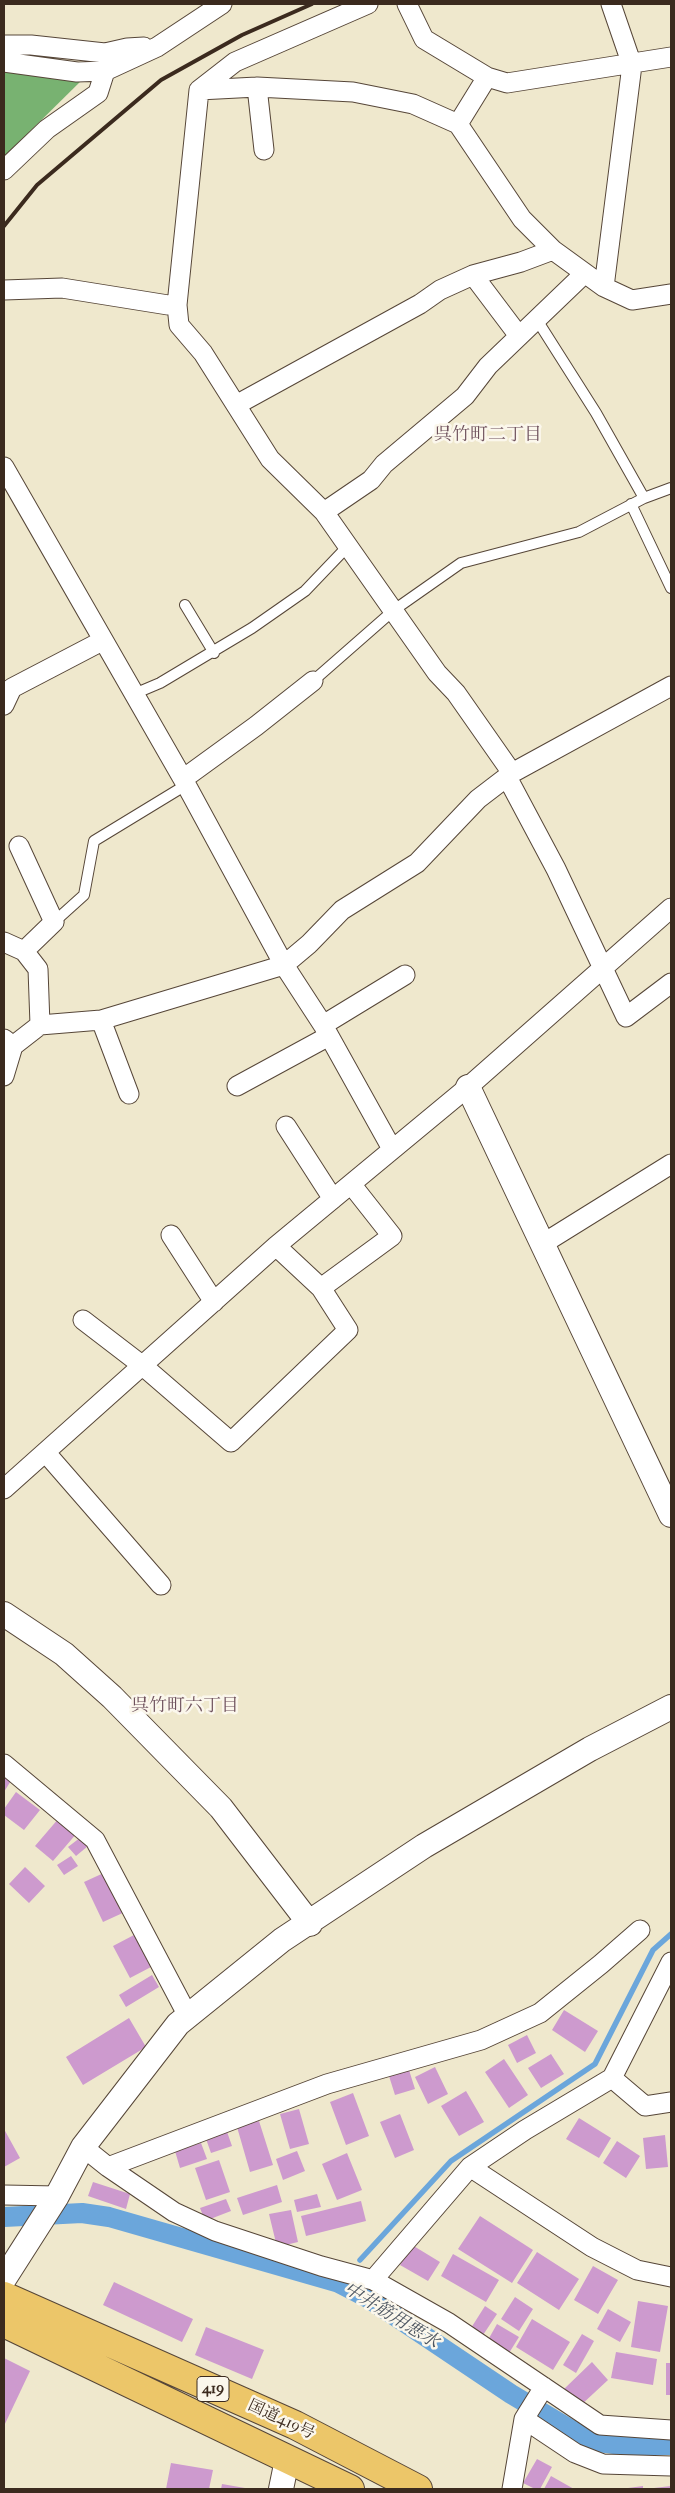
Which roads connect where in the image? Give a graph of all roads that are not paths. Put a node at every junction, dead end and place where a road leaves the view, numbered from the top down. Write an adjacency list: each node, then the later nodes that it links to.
1 (222, 4): 6 (street)
2 (368, 4): 13 (street)
3 (407, 4): 11 (street)
4 (611, 4): 9 (street)
5 (4, 45): 6 (street)
6 (156, 47): 10 (street)
7 (671, 57): 9 (street)
8 (4, 62): 10 (street)
9 (632, 64): 11 (street); 20 (street)
10 (104, 71): 16 (street)
11 (487, 77): 14 (street)
12 (256, 87): 13 (street); 14 (street); 15 (street)
13 (199, 90): 23 (street)
14 (458, 124): 17 (street)
15 (264, 150)
16 (4, 170)
17 (553, 250): 18 (street); 19 (street)
18 (585, 273): 20 (street); 24 (street)
19 (473, 275): 25 (street); 26 (street)
20 (604, 287): 22 (street)
21 (4, 290): 23 (street)
22 (671, 294)
23 (177, 305): 26 (street)
24 (537, 320): 25 (street); 29 (lane)
25 (519, 336): 31 (street)
26 (236, 405): 31 (street)
27 (4, 467): 36 (street)
28 (671, 488): 29 (lane)
29 (644, 498): 30 (lane)
30 (631, 504): 33 (lane); 35 (lane)
31 (324, 512): 32 (street)
32 (348, 546): 35 (street); 37 (lane)
33 (671, 588)
34 (185, 605): 37 (lane)
35 (394, 610): 38 (lane); 42 (street)
36 (102, 641): 40 (street); 41 (street)
37 (214, 652): 40 (lane)
38 (313, 681): 43 (street)
39 (671, 686): 42 (street)
40 (134, 694): 43 (street)
41 (4, 705)
42 (510, 775): 49 (street); 50 (street)
43 (184, 782): 46 (lane); 49 (street)
44 (19, 846): 46 (street)
45 (671, 908): 50 (street)
46 (54, 922): 48 (street)
47 (4, 942): 48 (street)
48 (24, 951): 54 (street)
49 (284, 965): 53 (street); 55 (street)
50 (601, 968): 52 (street); 59 (street)
51 (405, 975): 55 (street)
52 (671, 983)
53 (101, 1020): 54 (street); 60 (street)
54 (40, 1025): 56 (street)
55 (326, 1030): 58 (street); 62 (street)
56 (9, 1043): 57 (street)
57 (4, 1076)
58 (237, 1086)
59 (468, 1087): 62 (street); 67 (street)
60 (129, 1094)
61 (286, 1126): 65 (street)
62 (392, 1149): 64 (street)
63 (671, 1164): 67 (street)
64 (351, 1184): 65 (street); 69 (street)
65 (333, 1199): 68 (street)
66 (171, 1235): 70 (street)
67 (544, 1243): 75 (street)
68 (276, 1246): 69 (street); 70 (street)
69 (321, 1288): 72 (street)
70 (214, 1302): 72 (street)
71 (83, 1320): 72 (street)
72 (143, 1366): 73 (street)
73 (46, 1453): 74 (street); 76 (street)
74 (4, 1489)
75 (671, 1515)
76 (161, 1585)
77 (4, 1614): 80 (street)
78 (671, 1707): 80 (street)
79 (4, 1764): 83 (street)
80 (310, 1924): 83 (street)
81 (640, 1930): 87 (street)
82 (671, 1962): 84 (street)
83 (188, 2016): 86 (street)
84 (612, 2078): 85 (street); 88 (street)
85 (671, 2102)
86 (83, 2147): 87 (street); 90 (street)
87 (108, 2167): 93 (street)
88 (470, 2167): 91 (street); 93 (street)
89 (4, 2196): 90 (street)
90 (53, 2202): 92 (street)
91 (671, 2277)
92 (4, 2279)
93 (373, 2280): 96 (street)
94 (4, 2296): 103 (highway, 国道419号 / 419)
95 (4, 2323): 99 (highway, 国道419号 / 419)
96 (544, 2387): 97 (street); 98 (street)
97 (524, 2419): 100 (street); 104 (street)
98 (671, 2430)
99 (287, 2460): 101 (street); 102 (highway, 国道419号 / 419)
100 (671, 2466)
101 (281, 2489)
102 (350, 2489)
103 (418, 2489)
104 (512, 2489)

